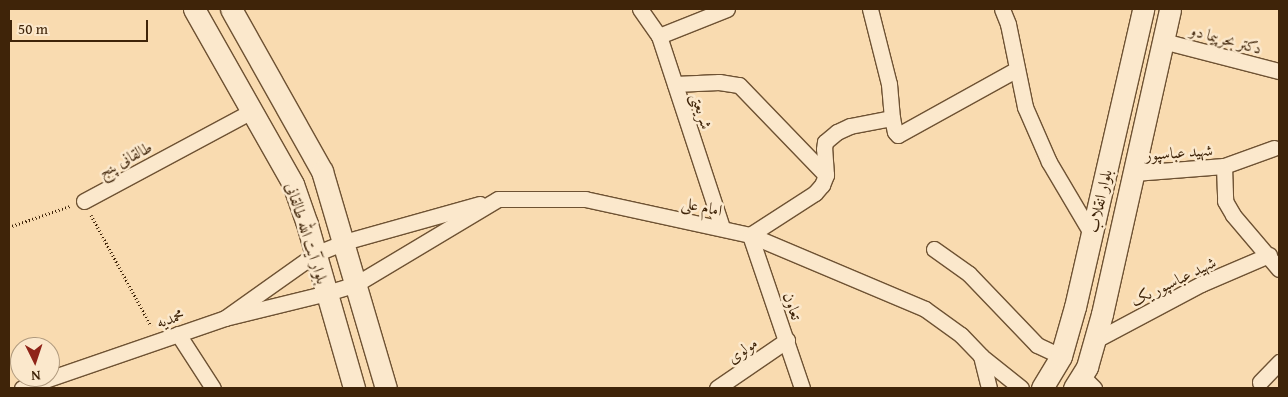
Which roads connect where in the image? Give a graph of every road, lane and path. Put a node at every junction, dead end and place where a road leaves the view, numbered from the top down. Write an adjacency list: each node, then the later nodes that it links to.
1 (194, 9): 14 (main road, بلوار آیت الله طالقانی)
2 (231, 9): 26 (main road, بلوار آیت الله طالقانی)
3 (640, 9): 9 (street, شریعتی)
4 (727, 9): 9 (street)
5 (870, 9): 15 (street)
6 (1002, 9): 11 (street)
7 (1143, 9): 24 (main road, بلوار انقلاب)
8 (1170, 9): 10 (main road, بلوار انقلاب)
9 (659, 36): 13 (street, شریعتی)
10 (1163, 41): 12 (street, دکتر بحرپیما دو); 18 (main road, بلوار انقلاب)
11 (1017, 68): 15 (street); 24 (street)
12 (1279, 71)
13 (675, 84): 19 (street); 23 (street, شریعتی)
14 (252, 111): 21 (street, طالقانی پنج); 28 (main road, بلوار آیت الله طالقانی)
15 (892, 118): 19 (street)
16 (1274, 148): 17 (street)
17 (1224, 166): 18 (street, شهید عباسپور); 29 (street, شهید عباسپور)
18 (1134, 173): 36 (main road, بلوار انقلاب)
19 (826, 175): 25 (street)
20 (498, 199): 23 (street, امام علی); 26 (street, امام علی); 31 (street)
21 (84, 201): 22 (path); 37 (path)
22 (9, 227)
23 (722, 228): 25 (street, امام علی)
24 (1092, 233): 39 (main road, بلوار انقلاب)
25 (750, 235): 35 (street, تعاون); 38 (street, امام علی)
26 (344, 242): 28 (street, محمدیه); 31 (main road, بلوار آیت الله طالقانی)
27 (934, 249): 39 (street)
28 (315, 254): 32 (main road, بلوار آیت الله طالقانی); 33 (street, محمدیه)
29 (1269, 255): 30 (street, شهید عباسپور); 36 (street, شهید عباسپور یک)
30 (1279, 269)
31 (356, 284): 32 (street); 46 (main road, بلوار آیت الله طالقانی)
32 (327, 293): 33 (street); 45 (main road, بلوار آیت الله طالقانی)
33 (225, 318): 34 (street, محمدیه)
34 (178, 334): 37 (street, محمدیه); 44 (street)
35 (787, 340): 47 (street, مولوی); 48 (street, تعاون)
36 (1094, 340): 43 (main road, بلوار انقلاب)
37 (158, 341): 41 (street, محمدیه)
38 (981, 356): 49 (street); 50 (street, امام علی)
39 (1061, 356): 51 (main road, بلوار انقلاب)
40 (1279, 362): 42 (street)
41 (60, 377)
42 (1260, 382)
43 (1083, 384)
44 (212, 388)
45 (354, 388)
46 (386, 388)
47 (717, 388)
48 (802, 388)
49 (989, 388)
50 (1021, 388)
51 (1042, 388)

